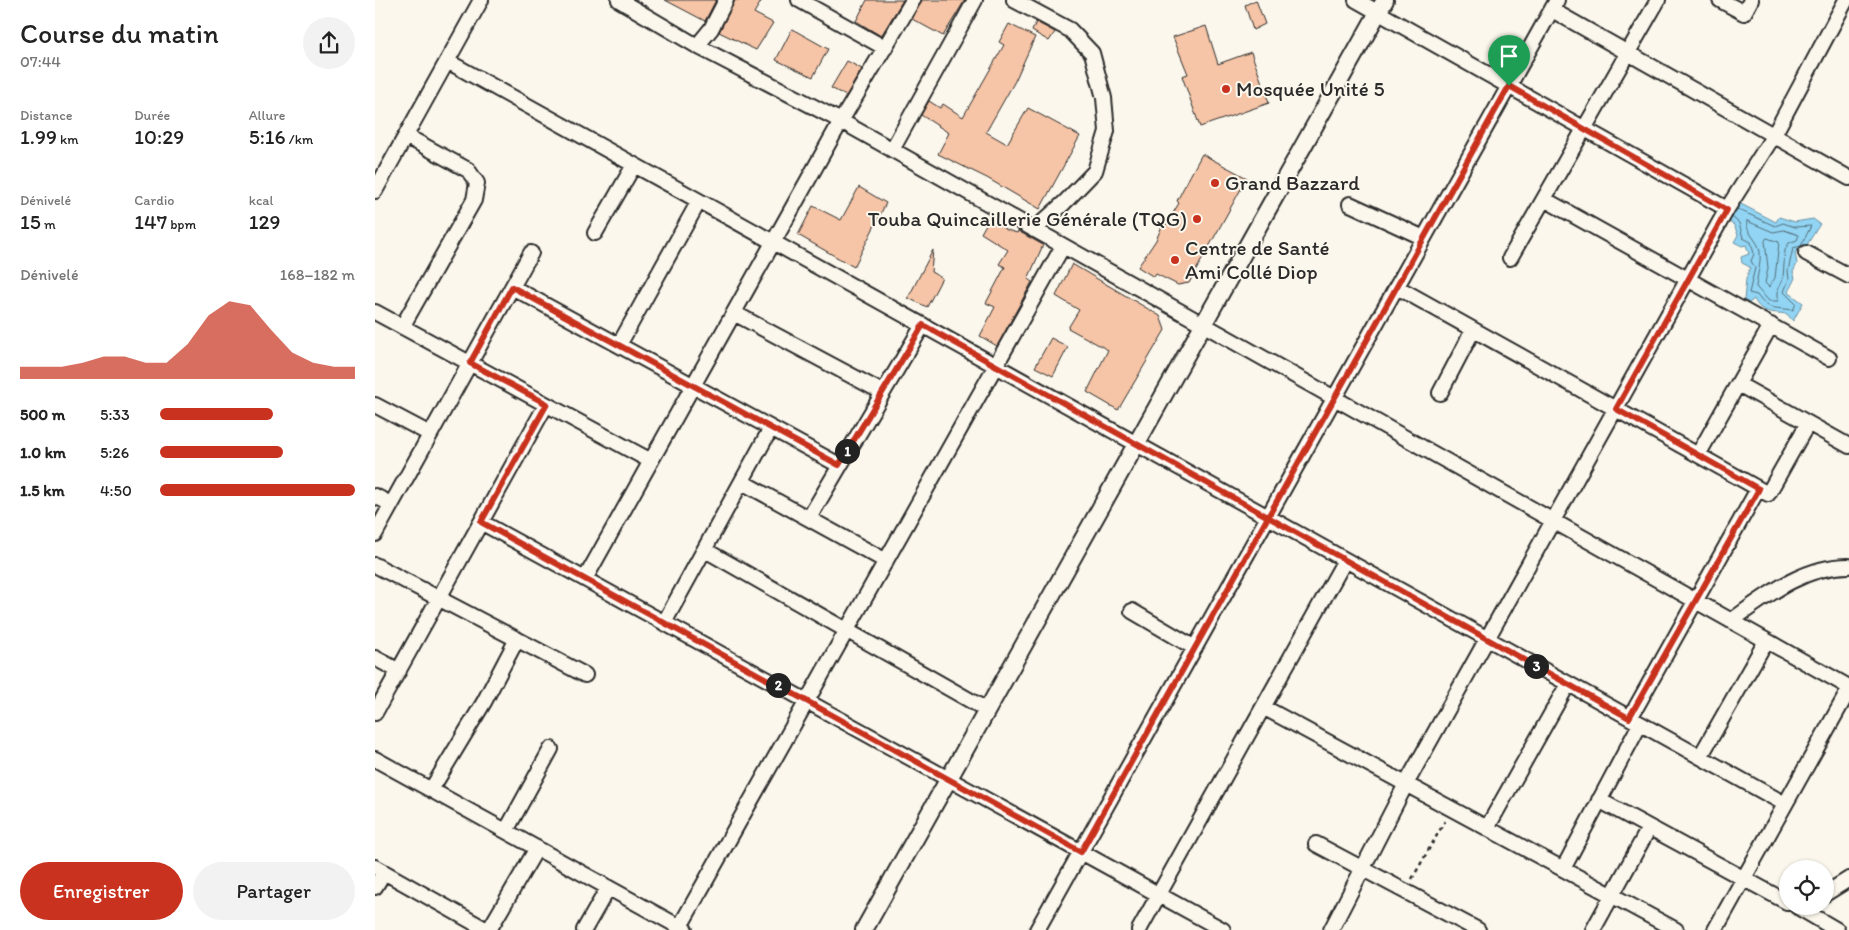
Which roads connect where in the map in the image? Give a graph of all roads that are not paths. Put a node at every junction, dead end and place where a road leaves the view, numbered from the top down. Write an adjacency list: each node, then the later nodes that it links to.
1 (481, 0): 19 (street)
2 (619, 0): 16 (street)
3 (726, 0): 16 (street)
4 (799, 0): 13 (street)
5 (913, 0): 17 (street)
6 (975, 0): 25 (street)
7 (1015, 0): 33 (street)
8 (1356, 0): 15 (street)
9 (1658, 0): 18 (street)
10 (1720, 0): 11 (street)
11 (1751, 0)
12 (1846, 0): 23 (street)
13 (821, 5): 17 (street)
14 (1555, 5): 18 (street); 20 (street)
15 (1381, 6): 20 (street); 47 (street)
16 (697, 46): 21 (street)
17 (885, 48): 21 (street)
18 (1628, 53): 22 (street); 23 (street)
19 (447, 61): 24 (street); 26 (street)
20 (1509, 86): 22 (street); 35 (street)
21 (841, 121): 25 (street); 36 (street)
22 (1584, 129): 29 (street); 32 (street)
23 (1774, 135): 27 (street); 32 (street)
24 (406, 136): 28 (street); 50 (street)
25 (892, 150): 33 (street)
26 (634, 165): 30 (street); 34 (street)
27 (1849, 178)
28 (375, 191)
29 (1544, 199): 40 (street); 42 (street)
30 (699, 201): 36 (street); 52 (street)
31 (1350, 204): 35 (street)
32 (1727, 210): 42 (street)
33 (1034, 230): 37 (street)
34 (595, 233)
35 (1424, 238): 44 (street)
36 (773, 242): 46 (street); 48 (street)
37 (1063, 246): 47 (street); 55 (street)
38 (1806, 252): 41 (street)
39 (531, 254): 43 (street)
40 (1510, 258)
41 (1849, 276)
42 (1688, 279): 49 (street); 63 (street)
43 (512, 287): 52 (street); 54 (street)
44 (1397, 287): 51 (street); 60 (street)
45 (375, 312): 50 (street)
46 (734, 313): 57 (street); 58 (street)
47 (1203, 324): 60 (street); 67 (street)
48 (923, 325): 55 (street); 58 (street)
49 (1771, 325): 53 (street); 56 (street)
50 (402, 327): 54 (street)
51 (1473, 330): 59 (street); 63 (street)
52 (619, 345): 57 (street)
53 (1829, 358)
54 (470, 363): 62 (street); 66 (street)
55 (995, 366): 67 (street); 83 (street)
56 (1738, 384): 64 (street); 69 (street)
57 (693, 386): 65 (street); 70 (street)
58 (882, 392): 71 (street)
59 (1439, 393)
60 (1335, 398): 76 (street); 78 (street)
61 (375, 404): 66 (street)
62 (547, 404): 70 (street); 79 (street)
63 (1616, 409): 69 (street); 78 (street)
64 (1807, 423): 68 (street); 73 (street)
65 (771, 428): 71 (street); 72 (street)
66 (431, 434): 75 (street)
67 (1136, 444): 76 (street); 104 (street)
68 (1849, 446)
69 (1698, 455): 73 (street)
70 (651, 461): 86 (street)
71 (839, 465): 77 (street)
72 (742, 482): 77 (street); 81 (street)
73 (1759, 489): 88 (street)
74 (375, 496): 75 (street)
75 (391, 504): 80 (street)
76 (1268, 517): 82 (street); 96 (street)
77 (809, 518): 83 (street)
78 (1553, 521): 88 (street); 94 (street)
79 (481, 522): 86 (street); 87 (street)
80 (375, 534)
81 (705, 550): 91 (street); 92 (street)
82 (1345, 560): 94 (street); 103 (street)
83 (886, 561): 92 (street)
84 (375, 565): 87 (street)
85 (1849, 566): 90 (street)
86 (585, 579): 91 (street)
87 (439, 598): 93 (street); 98 (street)
88 (1695, 600): 90 (street); 106 (street)
89 (1132, 611): 96 (street)
90 (1731, 621): 95 (street)
91 (665, 623): 102 (street)
92 (847, 630): 102 (street); 104 (street)
93 (517, 638): 99 (street); 112 (street)
94 (1487, 639): 100 (street); 111 (street)
95 (1767, 641): 101 (street); 108 (street)
96 (1195, 648): 120 (street)
97 (375, 658): 98 (street)
98 (399, 671): 105 (street)
99 (585, 674)
100 (1568, 684): 106 (street); 115 (street)
101 (1849, 689): 114 (street)
102 (807, 701): 110 (street); 133 (street)
103 (1263, 707): 111 (street); 129 (street)
104 (987, 710): 110 (street)
105 (375, 714)
106 (1635, 721): 108 (street); 113 (street)
107 (551, 748): 117 (street)
108 (1700, 757): 114 (street)
109 (375, 759): 112 (street)
110 (948, 779): 120 (street); 136 (street)
111 (1406, 784): 115 (street); 122 (street)
112 (431, 790): 117 (street)
113 (1599, 800): 116 (street); 123 (street)
114 (1785, 804): 125 (street)
115 (1487, 828): 123 (street)
116 (1649, 828): 125 (street); 130 (street)
117 (506, 831): 119 (street)
118 (1316, 844): 122 (street)
119 (537, 848): 127 (street); 134 (street)
120 (1081, 852): 129 (street); 137 (street)
121 (379, 869): 126 (street); 134 (street)
122 (1364, 869): 140 (street); 141 (street)
123 (1563, 869): 130 (street)
124 (1849, 879): 128 (street)
125 (1743, 880): 131 (street); 144 (street)
126 (375, 887)
127 (608, 888): 133 (street); 135 (street)
128 (1834, 888)
129 (1159, 894): 138 (street); 139 (street)
130 (1612, 895): 142 (street); 143 (street)
131 (1779, 897)
132 (1812, 915): 145 (street)
133 (681, 929)
134 (488, 930)
135 (584, 930)
136 (864, 930)
137 (1037, 930)
138 (1139, 930)
139 (1223, 930)
140 (1331, 930)
141 (1478, 930)
142 (1593, 930)
143 (1676, 930)
144 (1715, 930)
145 (1837, 930)

